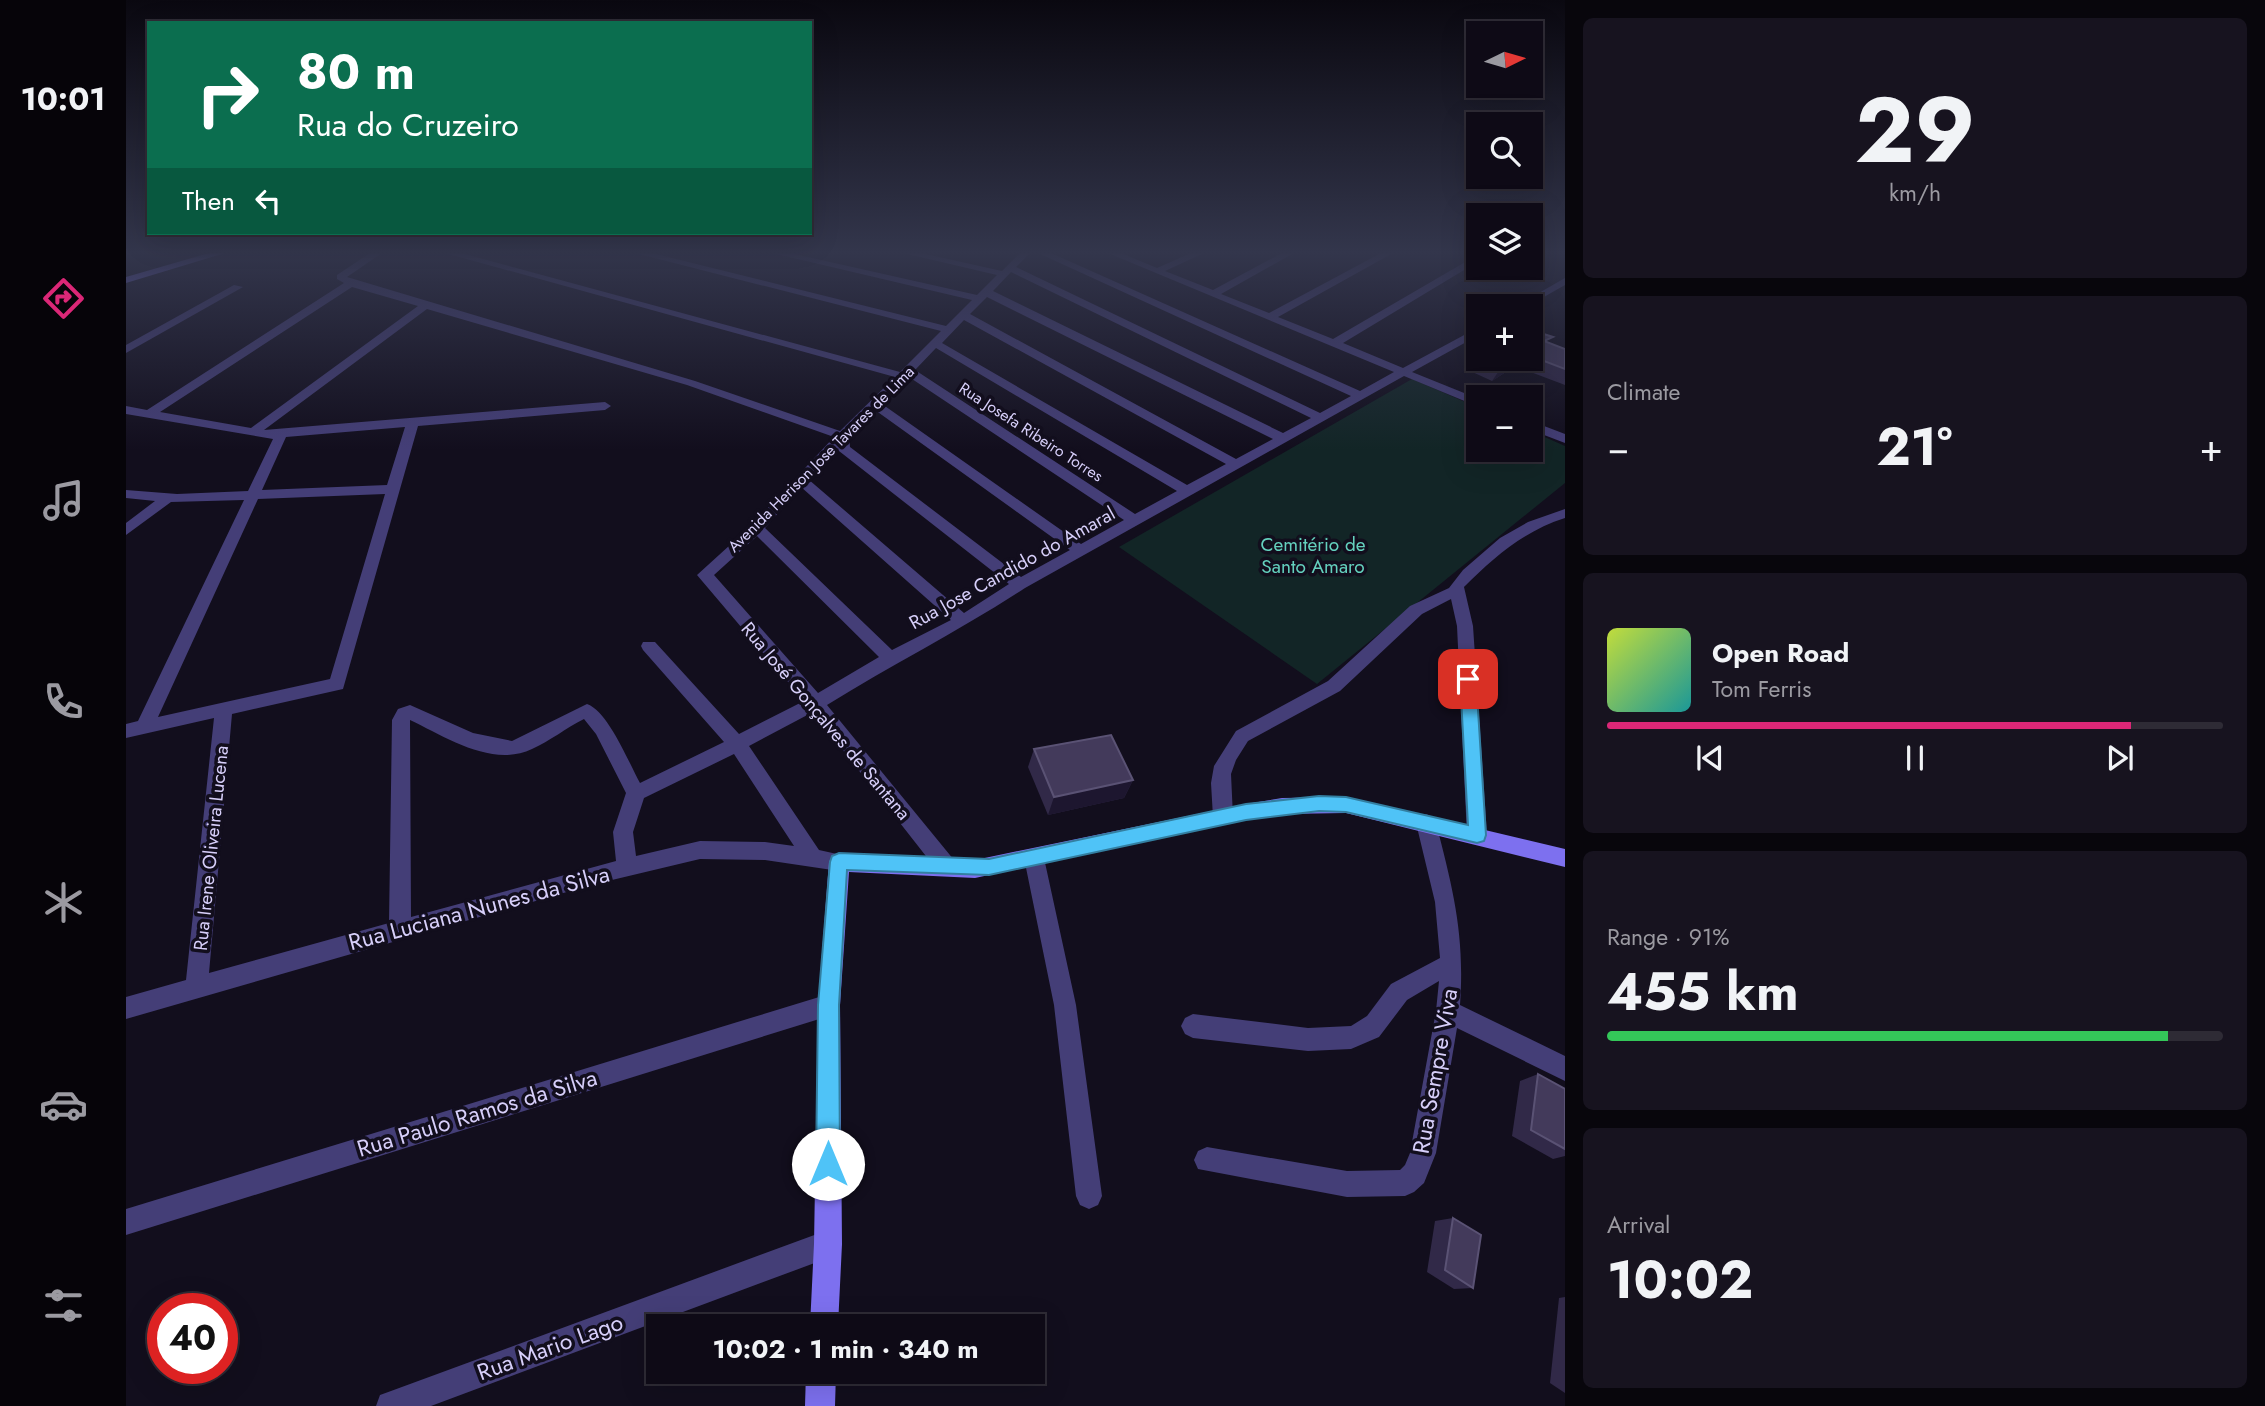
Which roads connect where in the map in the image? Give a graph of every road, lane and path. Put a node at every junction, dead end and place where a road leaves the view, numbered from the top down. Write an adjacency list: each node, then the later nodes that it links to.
1 (181, 319): 18 (street)
2 (296, 319): 26 (street)
3 (407, 319): 30 (street)
4 (476, 319): 32 (street)
5 (697, 319): 20 (street, Rua Josefa Ribeiro Torres)
6 (902, 319): 14 (street)
7 (959, 319): 14 (street, Avenida Herison Jose Tavares de Lima)
8 (970, 319): 35 (street)
9 (1032, 319): 34 (street)
10 (1109, 319): 27 (street)
11 (1191, 319): 21 (street)
12 (1274, 319): 17 (street)
13 (1376, 319): 17 (street)
14 (948, 330): 16 (street, Avenida Herison Jose Tavares de Lima)
15 (1466, 337): 19 (street, Rua Jose Candido do Amaral)
16 (935, 343): 20 (street, Avenida Herison Jose Tavares de Lima); 38 (street)
17 (1335, 343): 19 (street)
18 (126, 350)
19 (1404, 372): 21 (street, Rua Jose Candido do Amaral); 22 (street)
20 (905, 374): 23 (street, Avenida Herison Jose Tavares de Lima); 43 (street, Rua Josefa Ribeiro Torres)
21 (1360, 396): 27 (street, Rua Jose Candido do Amaral)
22 (1466, 398)
23 (874, 404): 32 (street, Avenida Herison Jose Tavares de Lima); 46 (street)
24 (605, 406): 28 (street)
25 (126, 410): 26 (street)
26 (149, 414): 30 (street)
27 (1322, 418): 34 (street, Rua Jose Candido do Amaral)
28 (413, 423): 31 (street); 37 (street)
29 (1543, 429): 33 (street)
30 (253, 432): 31 (street)
31 (281, 434): 40 (street)
32 (842, 436): 36 (street, Avenida Herison Jose Tavares de Lima); 48 (street)
33 (1563, 436)
34 (1282, 439): 35 (street, Rua Jose Candido do Amaral)
35 (1236, 464): 38 (street, Rua Jose Candido do Amaral)
36 (800, 479): 44 (street, Avenida Herison Jose Tavares de Lima); 50 (street)
37 (393, 489): 40 (street); 54 (street)
38 (1187, 491): 43 (street, Rua Jose Candido do Amaral)
39 (126, 494): 41 (street)
40 (253, 495): 41 (street); 55 (street)
41 (167, 498): 45 (street)
42 (1565, 513): 49 (street)
43 (1135, 521): 46 (street, Rua Jose Candido do Amaral)
44 (757, 528): 47 (street, Avenida Herison Jose Tavares de Lima); 52 (street)
45 (126, 530)
46 (1080, 550): 48 (street, Rua Jose Candido do Amaral)
47 (705, 575): 53 (street, Rua José Gonçalves de Santana)
48 (1020, 584): 50 (street, Rua Jose Candido do Amaral)
49 (1457, 590): 58 (street); 60 (street)
50 (963, 621): 52 (street, Rua Jose Candido do Amaral)
51 (649, 646): 56 (street)
52 (890, 659): 53 (street, Rua Jose Candido do Amaral)
53 (816, 703): 56 (street, Rua Jose Candido do Amaral); 66 (street, Rua José Gonçalves de Santana)
54 (224, 710): 55 (street); 69 (street, Rua Irene Oliveira Lucena)
55 (135, 730)
56 (737, 744): 57 (street, Rua Jose Candido do Amaral); 61 (street)
57 (636, 793): 65 (street); 67 (street)
58 (1223, 817): 59 (main road); 62 (main road)
59 (1426, 823): 60 (main road); 68 (street, Rua Sempre Viva)
60 (1477, 835): 63 (main road)
61 (813, 858): 64 (street, Rua Luciana Nunes da Silva); 65 (street, Rua Luciana Nunes da Silva)
62 (1034, 858): 66 (main road); 76 (street)
63 (1565, 858)
64 (839, 862): 66 (main road); 70 (main road)
65 (627, 867): 67 (street, Rua Luciana Nunes da Silva)
66 (947, 867)
67 (400, 929): 69 (street, Rua Luciana Nunes da Silva)
68 (1452, 964): 72 (street, Rua Sempre Viva); 73 (street, Rua Sempre Viva)
69 (197, 986): 71 (street, Rua Luciana Nunes da Silva)
70 (828, 1005): 77 (street, Rua Paulo Ramos da Silva); 78 (main road)
71 (126, 1008)
72 (1448, 1010): 74 (street); 75 (street, Rua Sempre Viva)
73 (1193, 1026)
74 (1565, 1069)
75 (1207, 1160)
76 (1089, 1196)
77 (126, 1222)
78 (828, 1244): 79 (main road); 81 (street, Rua Mario Lago)
79 (825, 1314)
80 (821, 1384): 82 (main road)
81 (391, 1406)
82 (820, 1406)

